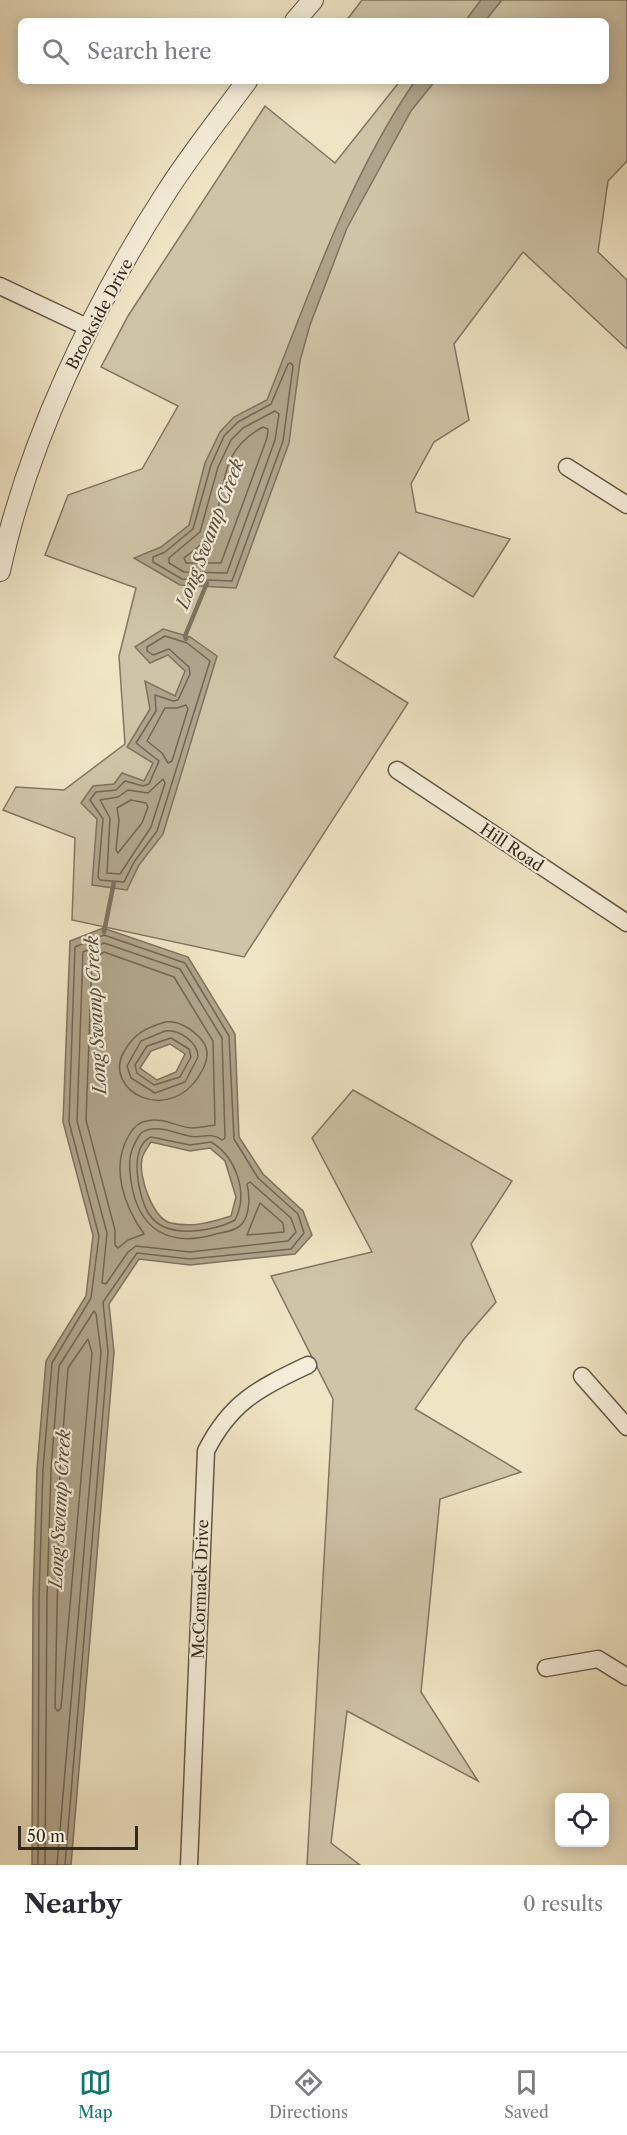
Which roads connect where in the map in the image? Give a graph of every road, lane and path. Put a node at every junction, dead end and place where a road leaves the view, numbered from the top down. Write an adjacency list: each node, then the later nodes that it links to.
1 (313, 0): 2 (street)
2 (298, 18)
3 (245, 84): 5 (street, Brookside Drive)
4 (0, 286): 5 (street)
5 (89, 328): 8 (street, Brookside Drive)
6 (567, 467): 7 (street)
7 (627, 505)
8 (0, 571)
9 (397, 770): 10 (street, Hill Road)
10 (627, 923)
11 (309, 1365): 16 (street, McCormack Drive)
12 (582, 1376): 13 (street)
13 (627, 1427)
14 (546, 1668): 15 (street)
15 (627, 1677)
16 (189, 1865)

